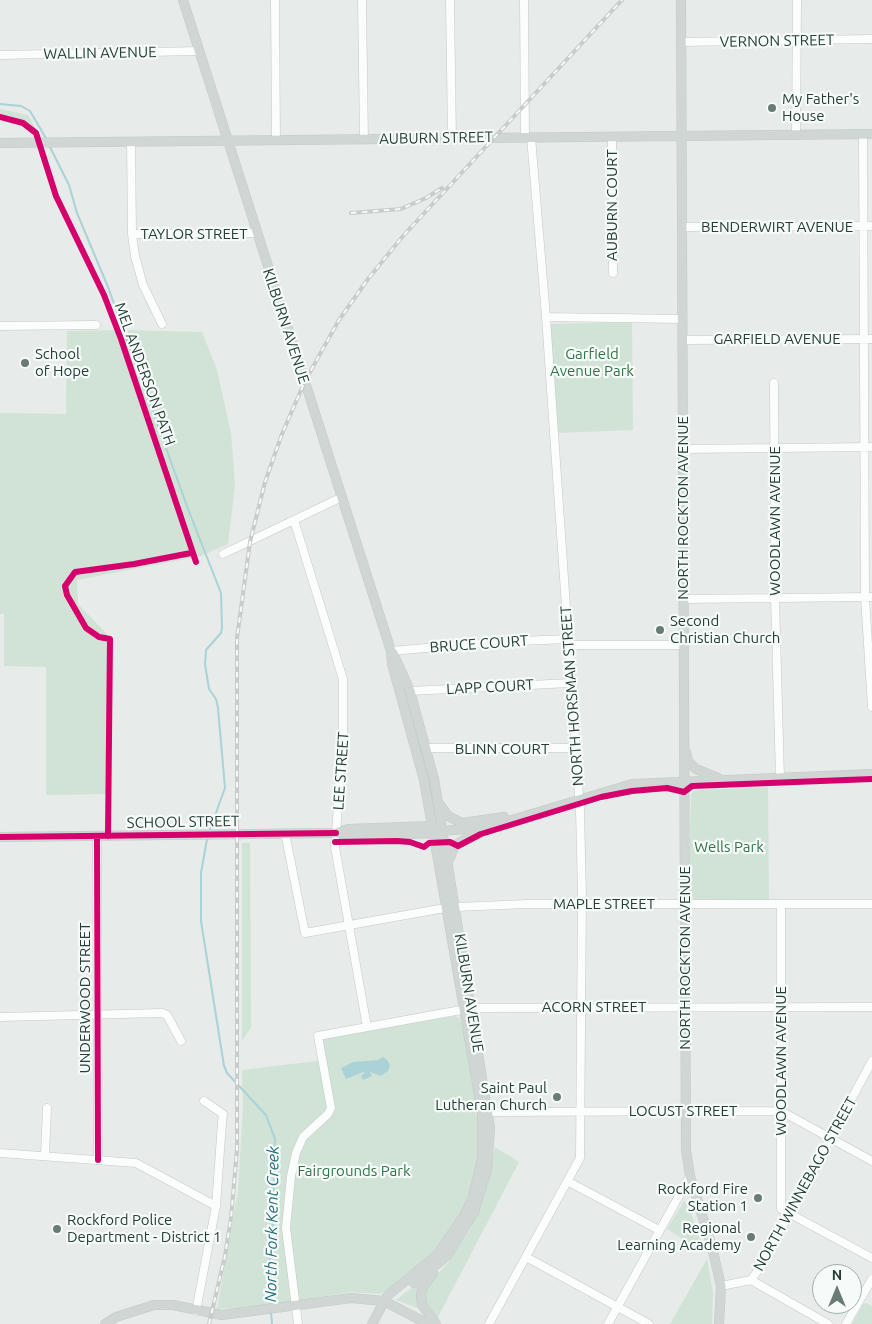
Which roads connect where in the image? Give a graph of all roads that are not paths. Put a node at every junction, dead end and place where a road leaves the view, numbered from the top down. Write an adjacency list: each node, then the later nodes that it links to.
1 (183, 0): 11 (main road, KILBURN AVENUE)
2 (275, 0): 21 (street)
3 (362, 0): 19 (street)
4 (450, 0): 18 (street)
5 (524, 0): 15 (street, NORTH HORSMAN STREET)
6 (681, 0): 10 (main road, NORTH ROCKTON AVENUE)
7 (797, 0): 9 (street)
8 (872, 39): 9 (street, VERNON STREET)
9 (797, 40): 10 (street, VERNON STREET); 14 (street)
10 (682, 42): 17 (main road, NORTH ROCKTON AVENUE)
11 (199, 51): 12 (street, WALLIN AVENUE); 20 (main road, KILBURN AVENUE)
12 (0, 55)
13 (867, 134): 14 (main road, AUBURN STREET); 24 (street)
14 (796, 135): 17 (main road, AUBURN STREET)
15 (528, 136): 16 (main road, AUBURN STREET); 18 (main road, AUBURN STREET); 29 (street, NORTH HORSMAN STREET)
16 (612, 136): 17 (main road, AUBURN STREET); 28 (street, AUBURN COURT)
17 (682, 136): 25 (main road, NORTH ROCKTON AVENUE)
18 (452, 138): 19 (main road, AUBURN STREET)
19 (364, 139): 21 (main road, AUBURN STREET)
20 (226, 140): 21 (main road, AUBURN STREET); 22 (main road, AUBURN STREET); 27 (main road, KILBURN AVENUE)
21 (276, 140)
22 (131, 142): 23 (main road, AUBURN STREET); 26 (street)
23 (0, 143)
24 (868, 226): 25 (street, BENDERWIRT AVENUE); 34 (street)
25 (682, 227): 30 (main road, NORTH ROCKTON AVENUE)
26 (132, 234): 27 (street, TAYLOR STREET); 31 (street)
27 (256, 234): 40 (main road, KILBURN AVENUE)
28 (612, 273)
29 (546, 318): 30 (street); 46 (street, NORTH HORSMAN STREET)
30 (682, 319): 35 (main road, NORTH ROCKTON AVENUE)
31 (162, 324)
32 (96, 325): 33 (street)
33 (0, 326)
34 (868, 339): 35 (street, GARFIELD AVENUE); 37 (street)
35 (683, 340): 39 (main road, NORTH ROCKTON AVENUE)
36 (774, 383): 38 (street, WOODLAWN AVENUE)
37 (868, 447): 38 (street); 43 (street)
38 (776, 448): 39 (street); 44 (street, WOODLAWN AVENUE)
39 (683, 449): 45 (main road, NORTH ROCKTON AVENUE)
40 (342, 497): 41 (street); 48 (main road, KILBURN AVENUE)
41 (294, 520): 42 (street); 68 (street, LEE STREET)
42 (223, 554)
43 (868, 597): 44 (street); 51 (street)
44 (775, 598): 45 (street); 56 (street, WOODLAWN AVENUE)
45 (684, 599): 47 (main road, NORTH ROCKTON AVENUE)
46 (568, 642): 47 (street, BRUCE COURT); 48 (street, BRUCE COURT); 49 (street, NORTH HORSMAN STREET)
47 (683, 645): 52 (main road, NORTH ROCKTON AVENUE)
48 (391, 651): 50 (main road, KILBURN AVENUE); 60 (main road, KILBURN AVENUE)
49 (570, 683): 50 (street, LAPP COURT); 54 (street, NORTH HORSMAN STREET)
50 (410, 691): 53 (main road, KILBURN AVENUE)
51 (872, 707)
52 (684, 743): 57 (main road); 58 (main road, NORTH ROCKTON AVENUE)
53 (428, 748): 54 (street, BLINN COURT); 61 (main road, KILBURN AVENUE)
54 (575, 748): 59 (street, NORTH HORSMAN STREET)
55 (872, 774): 56 (main road)
56 (780, 778): 57 (main road)
57 (725, 780): 58 (main road)
58 (684, 782): 59 (main road); 74 (main road, NORTH ROCKTON AVENUE)
59 (579, 800): 62 (main road); 73 (street, NORTH HORSMAN STREET)
60 (428, 802): 64 (main road, KILBURN AVENUE); 65 (main road)
61 (438, 802): 62 (main road); 66 (main road, KILBURN AVENUE)
62 (527, 815): 63 (main road)
63 (486, 827): 66 (main road, SCHOOL STREET); 72 (main road)
64 (433, 830): 65 (main road, SCHOOL STREET); 66 (main road, SCHOOL STREET); 71 (main road, KILBURN AVENUE)
65 (407, 831): 68 (main road, SCHOOL STREET); 71 (main road)
66 (443, 831): 72 (main road, KILBURN AVENUE)
67 (284, 833): 68 (main road, SCHOOL STREET); 70 (main road, SCHOOL STREET); 79 (street)
68 (336, 833): 79 (street, LEE STREET)
69 (0, 837): 70 (main road, SCHOOL STREET)
70 (98, 837): 85 (street, UNDERWOOD STREET)
71 (437, 856): 78 (main road, KILBURN AVENUE)
72 (449, 866): 77 (main road, KILBURN AVENUE)
73 (582, 904): 74 (street, MAPLE STREET); 77 (street, MAPLE STREET); 84 (street, NORTH HORSMAN STREET)
74 (685, 904): 75 (street, MAPLE STREET); 80 (main road, NORTH ROCKTON AVENUE)
75 (781, 904): 76 (street, MAPLE STREET); 81 (street, WOODLAWN AVENUE)
76 (872, 904)
77 (456, 907): 83 (main road, KILBURN AVENUE)
78 (445, 908): 79 (street); 83 (main road, KILBURN AVENUE)
79 (349, 925): 87 (street, LEE STREET)
80 (685, 1006): 81 (street, ACORN STREET); 84 (street, ACORN STREET); 92 (main road, NORTH ROCKTON AVENUE)
81 (782, 1007): 82 (street, ACORN STREET); 93 (street, WOODLAWN AVENUE)
82 (872, 1007)
83 (468, 1008): 84 (street, ACORN STREET); 87 (street, ACORN STREET); 94 (main road, KILBURN AVENUE)
84 (582, 1008): 95 (street, NORTH HORSMAN STREET)
85 (98, 1016): 86 (street); 88 (street); 99 (street, UNDERWOOD STREET)
86 (0, 1017)
87 (367, 1027): 115 (street, ACORN STREET)
88 (181, 1040)
89 (872, 1061): 96 (street, NORTH WINNEBAGO STREET)
90 (204, 1102): 103 (street)
91 (47, 1108): 98 (street)
92 (685, 1111): 93 (street, LOCUST STREET); 95 (street, LOCUST STREET); 101 (main road, NORTH ROCKTON AVENUE)
93 (781, 1111): 96 (street, LOCUST STREET); 104 (street, WOODLAWN AVENUE)
94 (485, 1112): 95 (street, LOCUST STREET); 106 (main road, KILBURN AVENUE); 114 (main road, KILBURN AVENUE)
95 (581, 1112): 102 (street, NORTH HORSMAN STREET)
96 (830, 1139): 100 (street, LOCUST STREET); 104 (street, NORTH WINNEBAGO STREET)
97 (0, 1153): 98 (street)
98 (45, 1156): 99 (street)
99 (98, 1160): 103 (street)
100 (872, 1161)
101 (690, 1176): 105 (street); 111 (main road, NORTH ROCKTON AVENUE)
102 (569, 1182): 105 (street); 107 (street, NORTH HORSMAN STREET)
103 (216, 1206): 117 (street)
104 (789, 1214): 108 (street); 110 (street, NORTH WINNEBAGO STREET)
105 (659, 1230): 116 (street)
106 (447, 1256): 114 (main road, KILBURN AVENUE); 122 (main road)
107 (526, 1257): 116 (street); 123 (street, NORTH HORSMAN STREET)
108 (872, 1258)
109 (872, 1279): 112 (street)
110 (751, 1280): 111 (street); 127 (street)
111 (721, 1286): 126 (main road, NORTH ROCKTON AVENUE)
112 (863, 1296): 113 (street); 128 (street)
113 (872, 1300)
114 (384, 1301): 115 (main road); 120 (main road, KILBURN AVENUE); 121 (main road)
115 (297, 1305): 117 (main road); 119 (street)
116 (618, 1307): 124 (street); 125 (street)
117 (196, 1311): 118 (main road)
118 (105, 1324)
119 (298, 1324)
120 (372, 1324)
121 (428, 1324)
122 (436, 1324)
123 (489, 1324)
124 (608, 1324)
125 (649, 1324)
126 (719, 1324)
127 (828, 1324)
128 (846, 1324)

